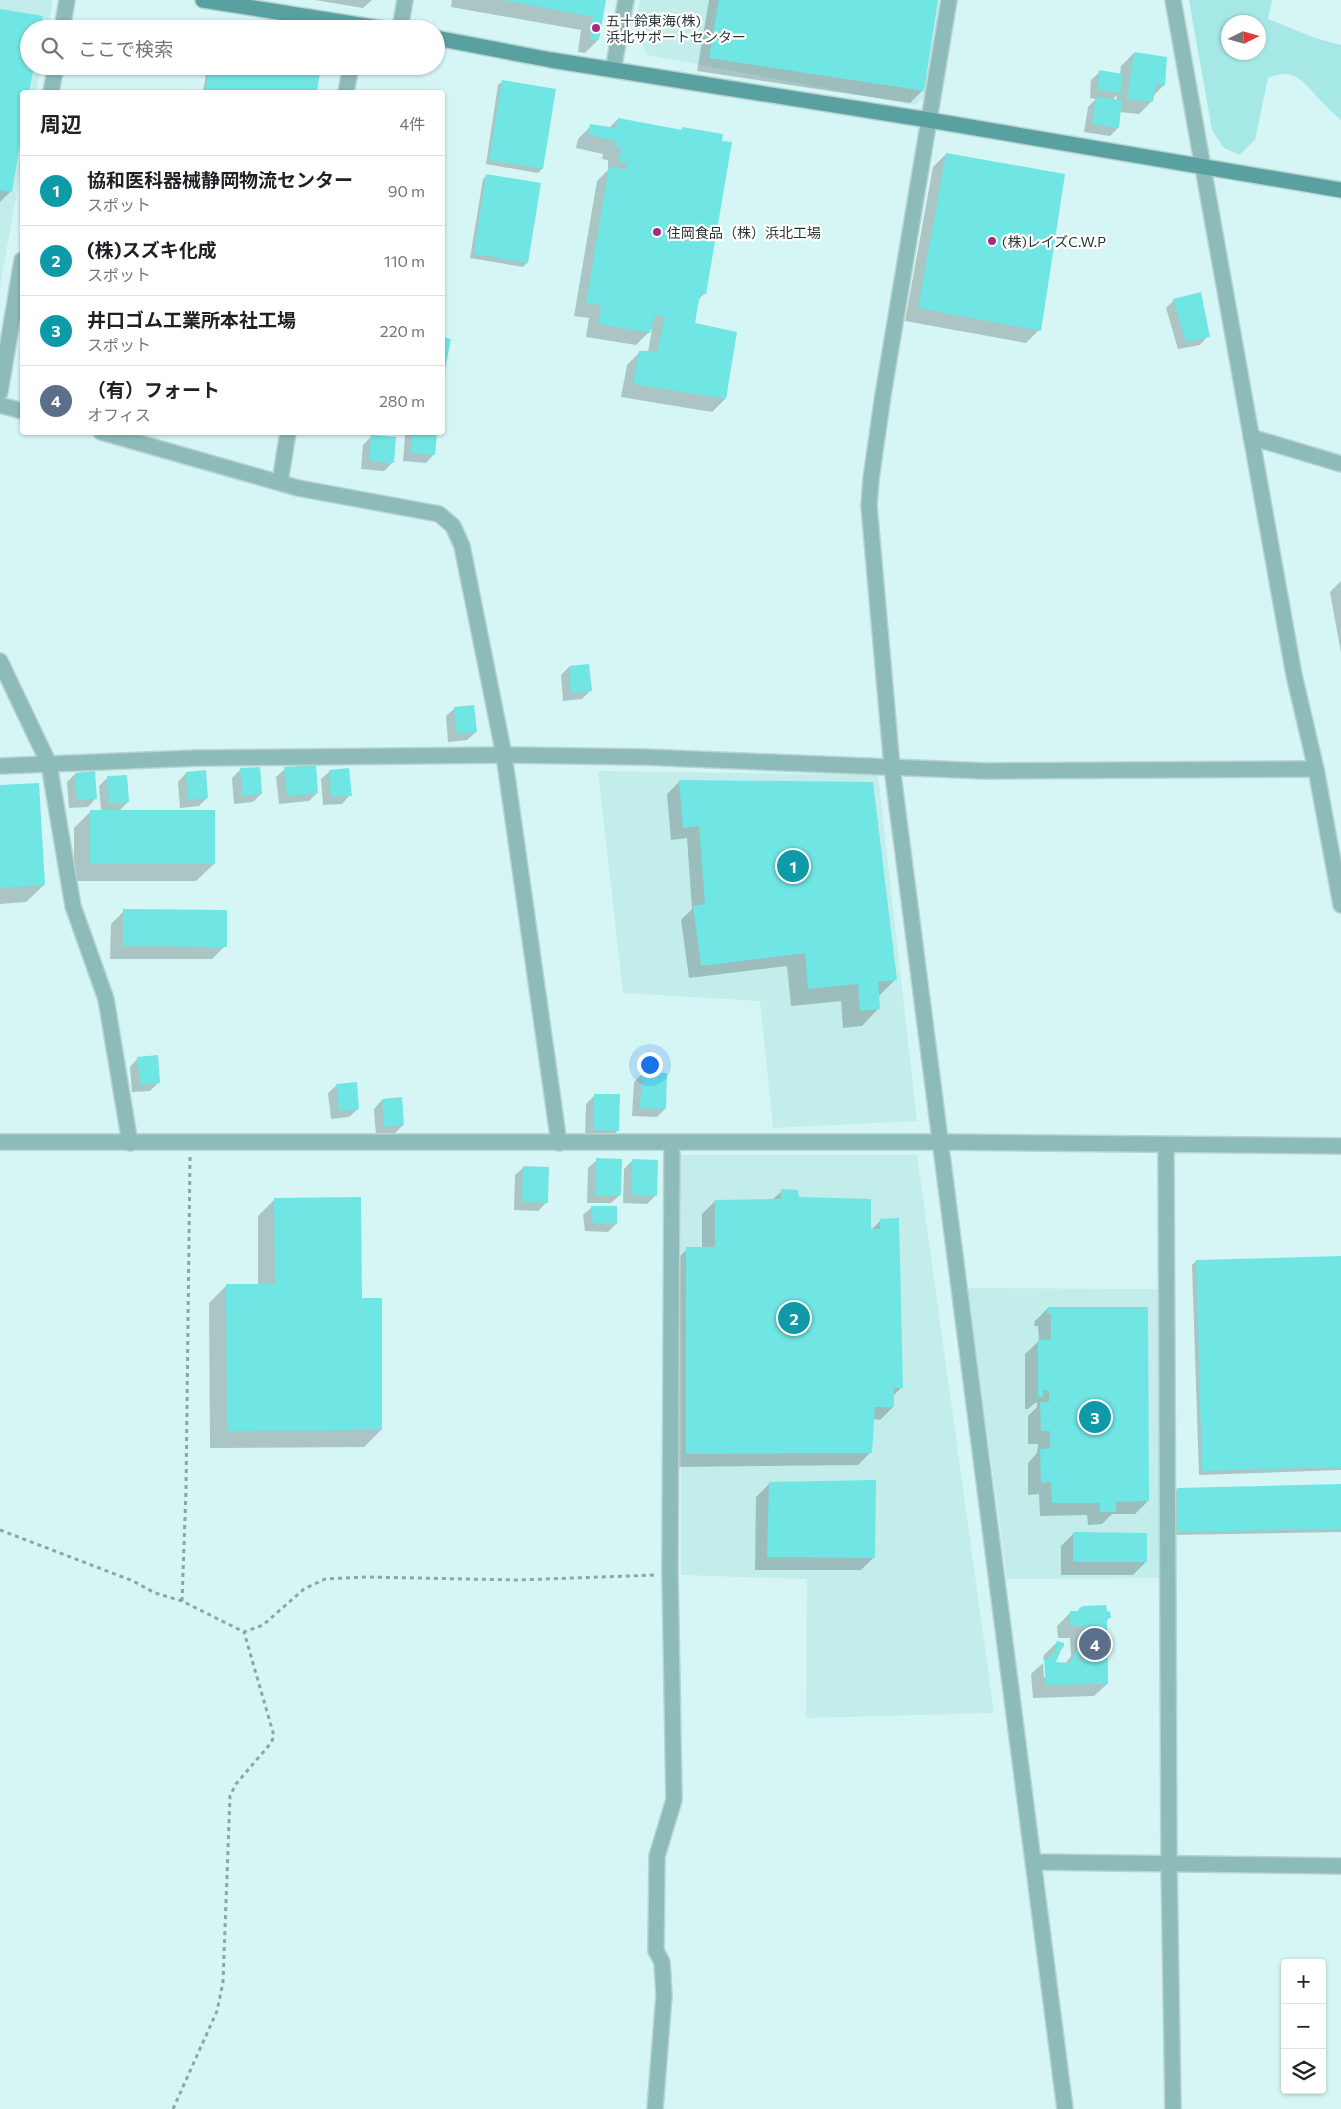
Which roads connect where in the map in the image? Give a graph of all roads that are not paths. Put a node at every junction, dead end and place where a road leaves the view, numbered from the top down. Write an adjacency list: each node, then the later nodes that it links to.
1 (67, 0): 7 (street)
2 (203, 0): 8 (street)
3 (405, 0): 9 (street)
4 (626, 0): 11 (street)
5 (949, 0): 16 (street)
6 (1174, 0): 17 (street)
7 (64, 20)
8 (318, 20)
9 (402, 20)
10 (445, 40): 11 (street)
11 (613, 70): 16 (street)
12 (54, 75): 14 (street)
13 (349, 75): 15 (street)
14 (51, 90)
15 (346, 90)
16 (929, 120): 17 (street); 32 (street)
17 (1203, 166): 18 (street); 25 (street)
18 (1341, 190)
19 (20, 272): 20 (street)
20 (0, 392)
21 (0, 405): 22 (street)
22 (20, 410)
23 (112, 435): 27 (street)
24 (288, 435): 27 (street)
25 (1251, 437): 26 (street); 33 (street)
26 (1341, 464)
27 (280, 482): 29 (street)
28 (0, 661): 30 (street)
29 (504, 755): 30 (street); 32 (street); 39 (street)
30 (49, 764): 31 (street); 38 (street)
31 (0, 766)
32 (892, 768): 33 (street); 37 (street)
33 (1316, 769): 34 (street)
34 (1338, 868): 35 (street)
35 (1341, 905)
36 (0, 1142): 38 (street)
37 (940, 1142): 40 (street); 41 (street); 43 (street)
38 (130, 1143): 39 (street)
39 (559, 1143): 40 (street)
40 (672, 1143): 46 (street)
41 (1166, 1145): 42 (street); 44 (street)
42 (1341, 1146)
43 (1034, 1862): 44 (street); 47 (street)
44 (1169, 1864): 45 (street); 48 (street)
45 (1341, 1866)
46 (655, 2109)
47 (1065, 2109)
48 (1173, 2109)

